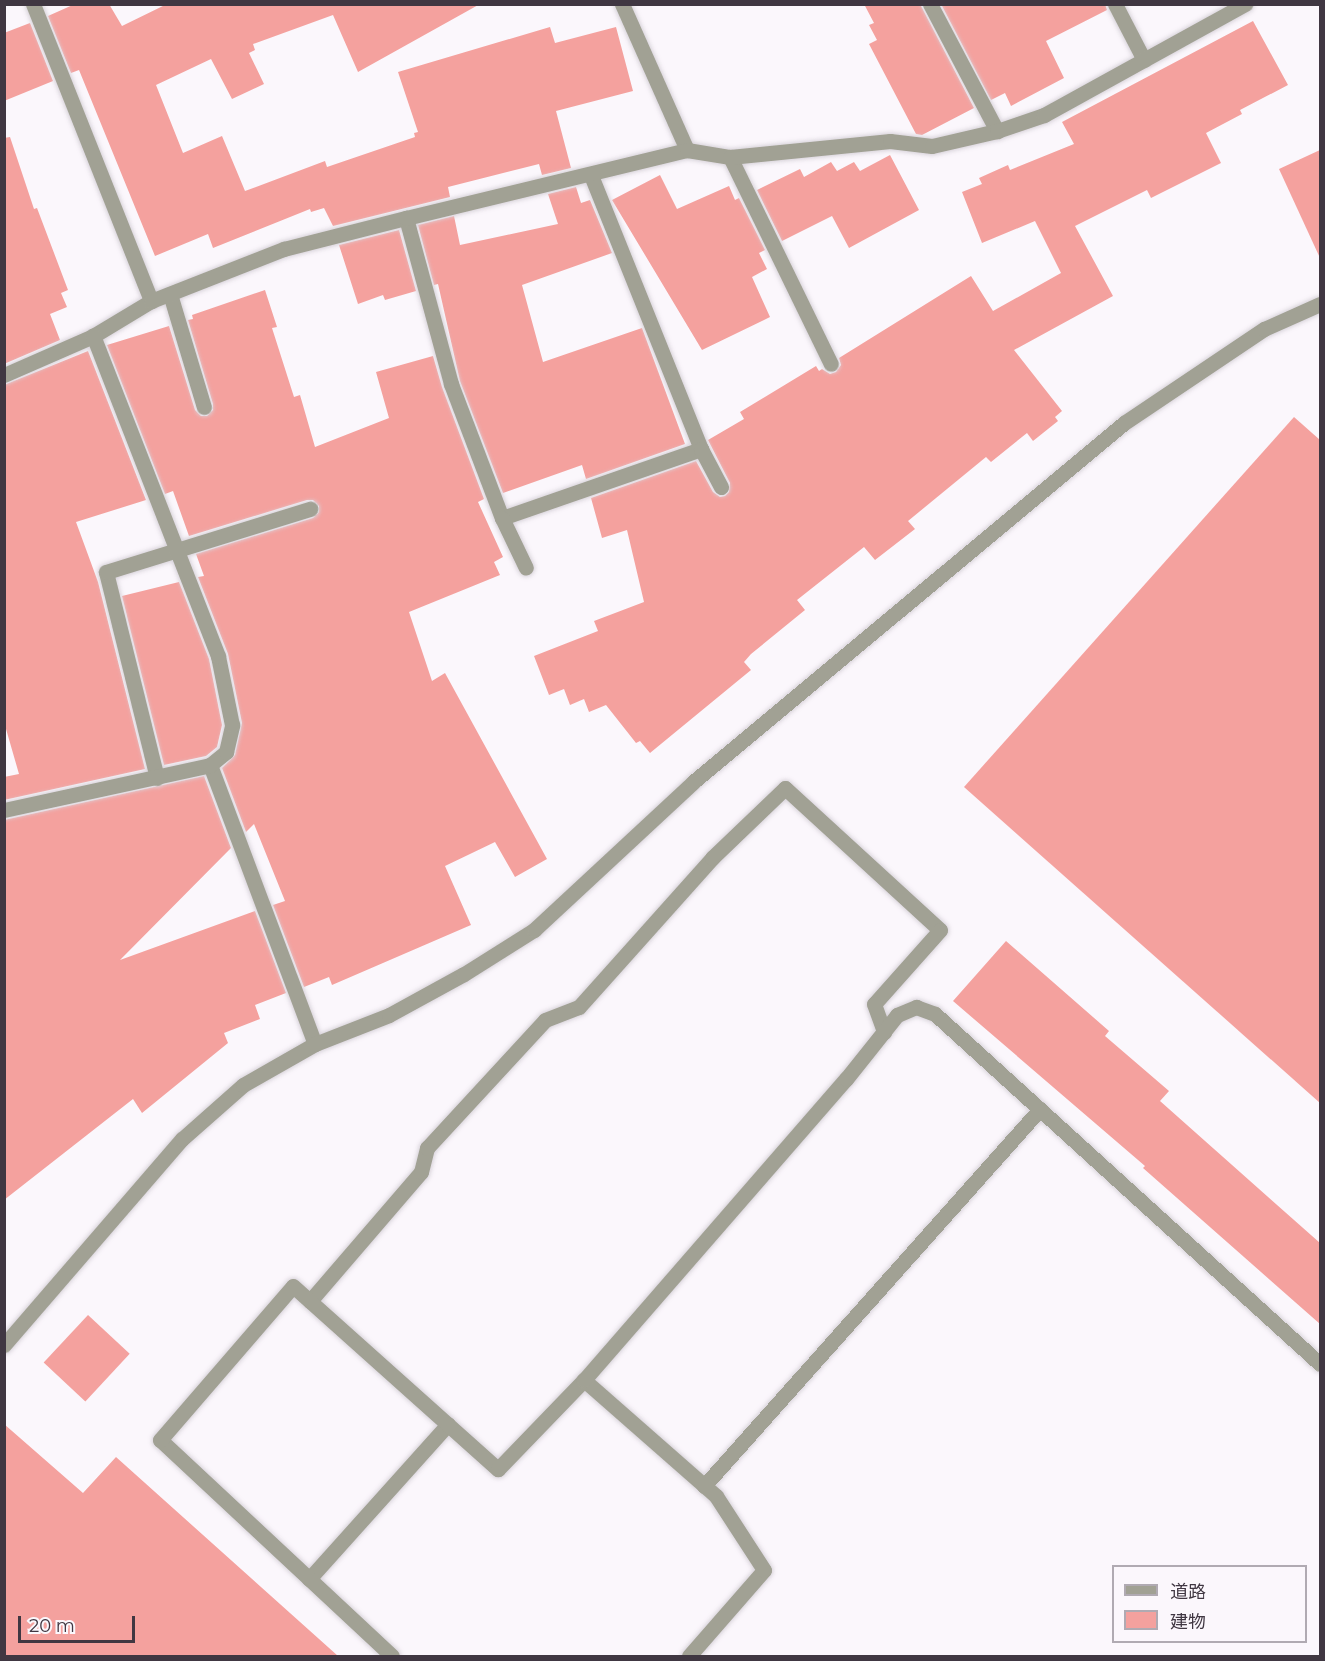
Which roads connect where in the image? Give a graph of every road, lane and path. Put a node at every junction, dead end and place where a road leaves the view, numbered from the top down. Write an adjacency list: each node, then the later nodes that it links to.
1 (33, 4): 13 (street)
2 (622, 4): 8 (street)
3 (930, 4): 7 (street)
4 (1115, 4): 6 (street)
5 (1245, 4): 6 (street)
6 (1144, 60): 7 (street)
7 (997, 131): 9 (street)
8 (687, 150): 9 (street); 10 (street)
9 (730, 157): 16 (street)
10 (591, 175): 11 (street); 19 (street)
11 (406, 218): 12 (street); 22 (street)
12 (170, 294): 13 (street); 18 (street)
13 (151, 301): 15 (street)
14 (1320, 304): 29 (street)
15 (93, 336): 17 (street); 23 (street)
16 (831, 364)
17 (4, 375)
18 (204, 407)
19 (701, 449): 20 (street); 22 (street)
20 (721, 487)
21 (310, 509): 23 (street)
22 (502, 518): 24 (street)
23 (176, 552): 25 (street); 26 (street)
24 (526, 568)
25 (210, 765): 26 (street); 29 (street)
26 (157, 778): 27 (street)
27 (4, 810)
28 (884, 1032): 30 (street); 31 (street); 34 (street)
29 (315, 1044): 32 (street)
30 (1040, 1109): 33 (street); 36 (street)
31 (310, 1301): 35 (street); 37 (street)
32 (4, 1345)
33 (1320, 1364)
34 (584, 1380): 35 (street); 36 (street)
35 (448, 1424): 37 (street)
36 (704, 1486): 39 (street)
37 (309, 1579): 38 (street)
38 (392, 1656)
39 (689, 1656)

